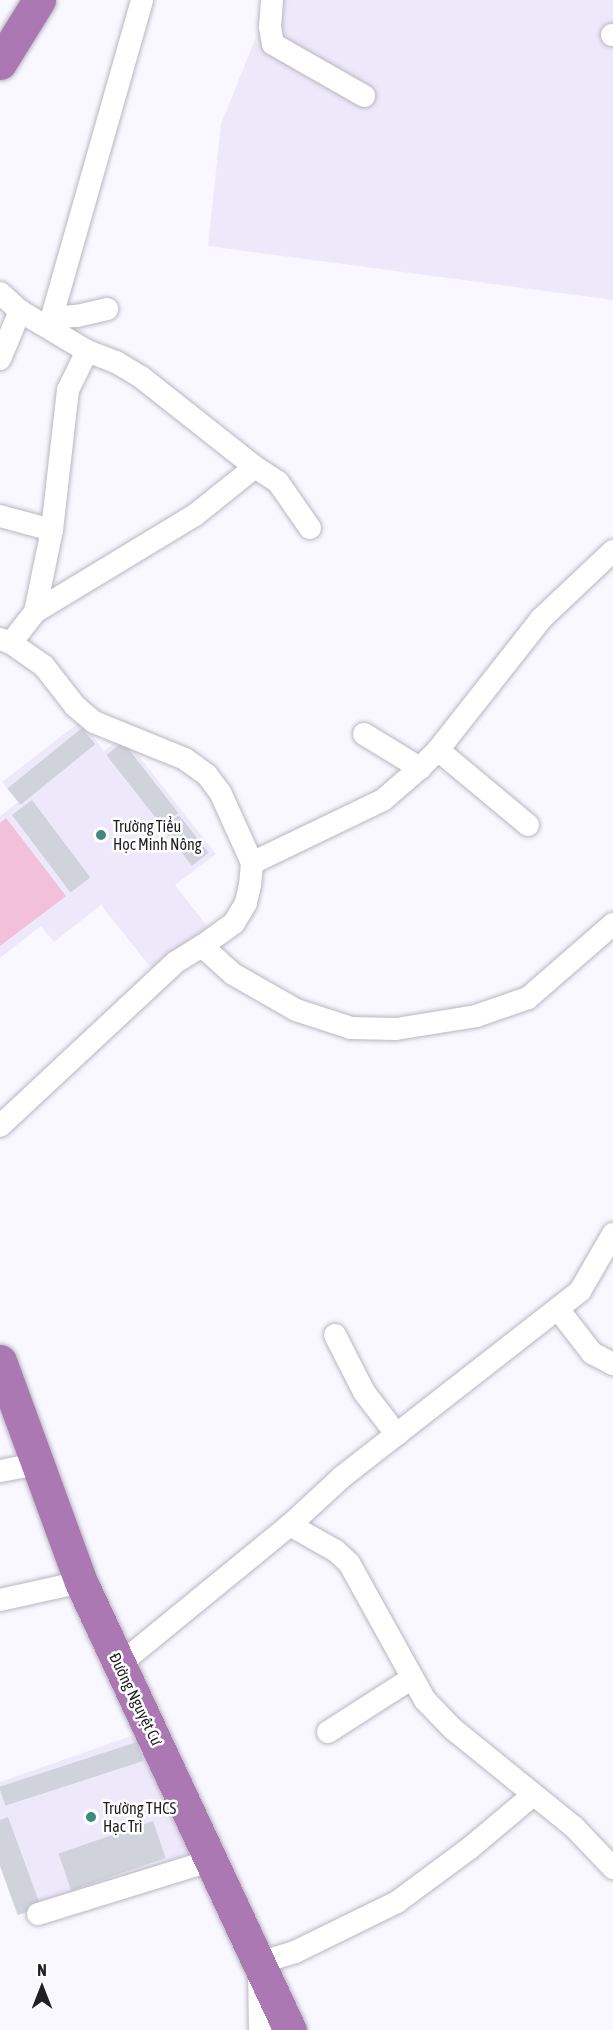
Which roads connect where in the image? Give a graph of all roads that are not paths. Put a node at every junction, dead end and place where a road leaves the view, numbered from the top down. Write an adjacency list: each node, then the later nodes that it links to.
1 (39, 0): 4 (highway)
2 (142, 0): 9 (street)
3 (272, 0): 5 (street)
4 (0, 63)
5 (364, 96)
6 (0, 292): 8 (street)
7 (107, 309): 9 (street)
8 (20, 310): 9 (street); 11 (street)
9 (50, 322): 10 (street)
10 (87, 351): 12 (street); 15 (street)
11 (0, 359)
12 (255, 467): 14 (street); 17 (street)
13 (0, 516): 15 (street)
14 (310, 528)
15 (52, 530): 17 (street)
16 (613, 550): 20 (street)
17 (35, 612): 18 (street)
18 (5, 641): 23 (street)
19 (364, 734): 21 (street)
20 (438, 750): 21 (street); 22 (street)
21 (420, 768): 23 (street)
22 (528, 825)
23 (252, 863): 25 (street)
24 (613, 924): 25 (street)
25 (202, 946): 26 (street)
26 (0, 1126)
27 (613, 1234): 28 (street)
28 (558, 1309): 31 (street); 32 (street)
29 (335, 1335): 32 (street)
30 (0, 1360): 33 (highway, Đường Nguyệt Cư)
31 (613, 1364)
32 (397, 1435): 35 (street)
33 (36, 1464): 34 (street); 36 (highway, Đường Nguyệt Cư)
34 (0, 1471)
35 (290, 1525): 38 (street); 39 (street)
36 (81, 1582): 37 (street); 38 (highway, Đường Nguyệt Cư)
37 (0, 1600)
38 (120, 1664): 42 (highway, Đường Nguyệt Cư)
39 (412, 1678): 40 (street); 41 (street)
40 (328, 1732)
41 (532, 1796): 43 (street); 45 (street)
42 (212, 1860): 44 (street); 45 (highway, Đường Nguyệt Cư)
43 (613, 1868)
44 (38, 1914)
45 (259, 1963): 46 (street); 47 (highway, Đường Nguyệt Cư)
46 (260, 2030)
47 (290, 2030)

